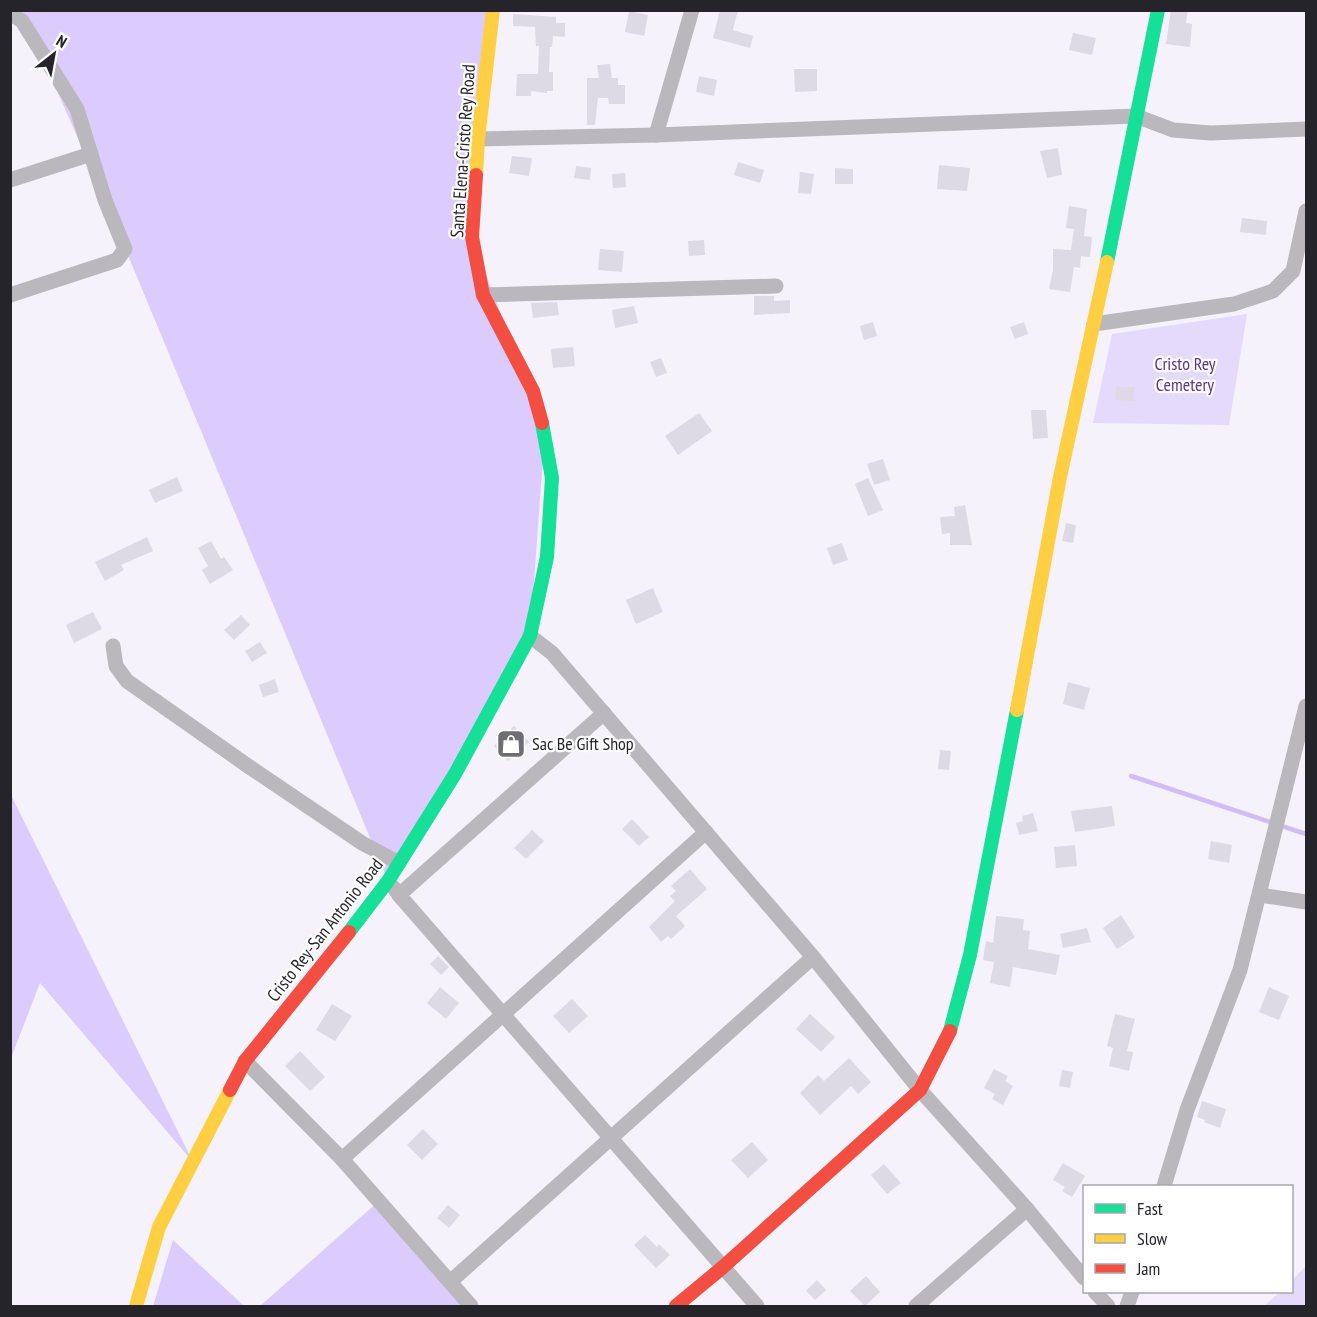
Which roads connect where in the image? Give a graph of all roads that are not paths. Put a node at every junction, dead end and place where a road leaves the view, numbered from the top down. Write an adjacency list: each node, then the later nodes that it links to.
1 (493, 10): 8 (street, Santa Elena-Cristo Rey Road)
2 (692, 10): 7 (street)
3 (1158, 10): 5 (street)
4 (10, 13): 9 (street)
5 (1136, 116): 6 (street); 7 (street); 15 (street)
6 (1306, 129)
7 (656, 135): 8 (street)
8 (478, 139): 14 (street, Santa Elena-Cristo Rey Road)
9 (92, 154): 10 (street); 13 (street)
10 (10, 180)
11 (1306, 211): 15 (street)
12 (776, 286): 14 (street)
13 (10, 295)
14 (483, 295): 16 (street, Santa Elena-Cristo Rey Road)
15 (1094, 324): 29 (street)
16 (530, 636): 19 (street); 21 (street, Cristo Rey-San Antonio Road)
17 (113, 646): 21 (street)
18 (1306, 705): 24 (street)
19 (604, 713): 20 (street); 23 (street)
20 (706, 832): 26 (street); 27 (street)
21 (399, 863): 22 (street, Cristo Rey-San Antonio Road)
22 (388, 881): 23 (street); 28 (street, Cristo Rey-San Antonio Road)
23 (399, 895): 27 (street)
24 (1260, 895): 25 (street); 32 (street)
25 (1306, 902)
26 (813, 957): 29 (street); 30 (street)
27 (502, 1013): 30 (street); 31 (street)
28 (245, 1061): 31 (street); 38 (street, Cristo Rey-San Antonio Road)
29 (920, 1090): 33 (street); 34 (street)
30 (612, 1139): 34 (street); 36 (street)
31 (342, 1159): 36 (street)
32 (1164, 1185)
33 (1027, 1209): 35 (street); 42 (street)
34 (723, 1267): 40 (street); 41 (street)
35 (1083, 1277)
36 (450, 1282): 39 (street)
37 (1096, 1293): 43 (street)
38 (136, 1306)
39 (471, 1306)
40 (676, 1306)
41 (757, 1306)
42 (916, 1306)
43 (1108, 1306)

